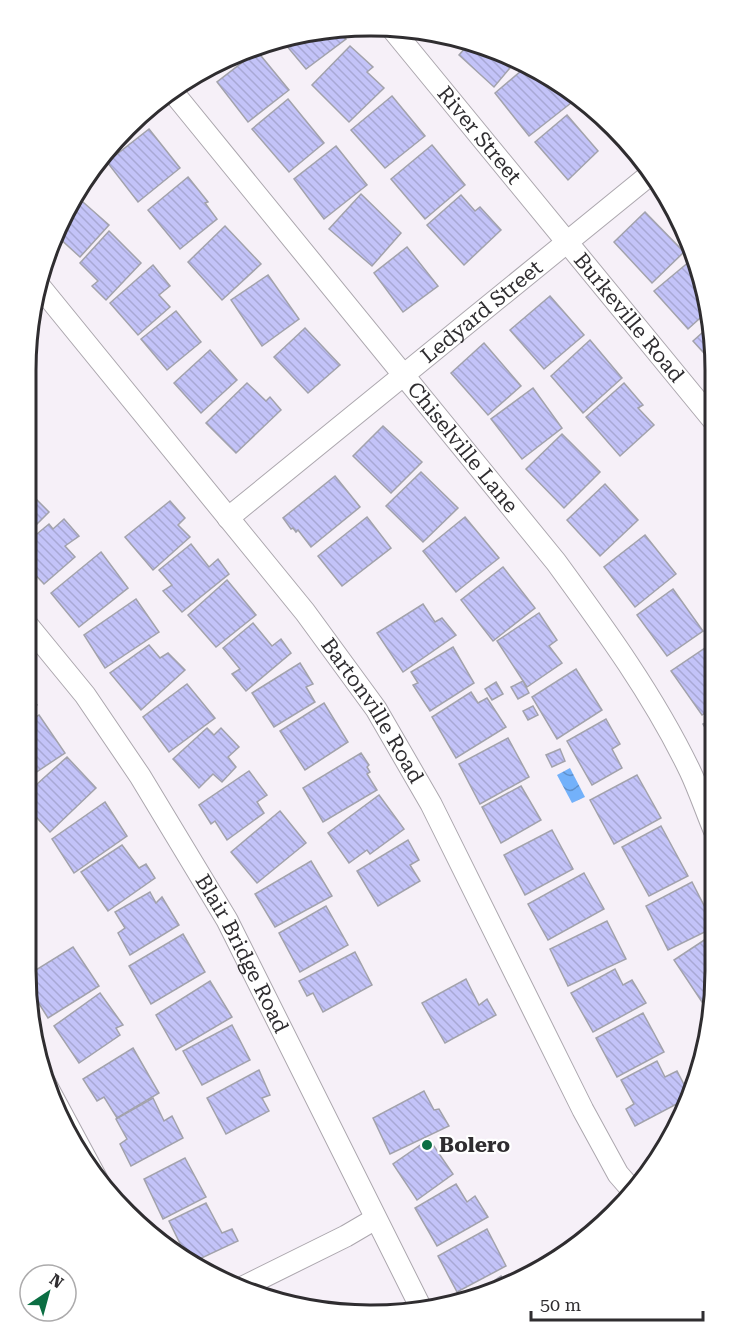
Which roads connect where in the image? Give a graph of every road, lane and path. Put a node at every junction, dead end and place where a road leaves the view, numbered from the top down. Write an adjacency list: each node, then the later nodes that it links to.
1 (399, 38): 4 (street, River Street)
2 (177, 98): 6 (street, Chiselville Lane)
3 (645, 179): 4 (street, Ledyard Street)
4 (567, 242): 6 (street, Ledyard Street); 7 (street, Burkeville Road)
5 (45, 293): 8 (street, Bartonville Road)
6 (404, 375): 8 (street, Ledyard Street); 10 (street, Chiselville Lane)
7 (705, 410)
8 (228, 518): 11 (street, Bartonville Road)
9 (36, 635): 12 (street, Blair Bridge Road)
10 (705, 808)
11 (627, 1185)
12 (375, 1219): 13 (street); 14 (street, Blair Bridge Road)
13 (251, 1283)
14 (418, 1302)

